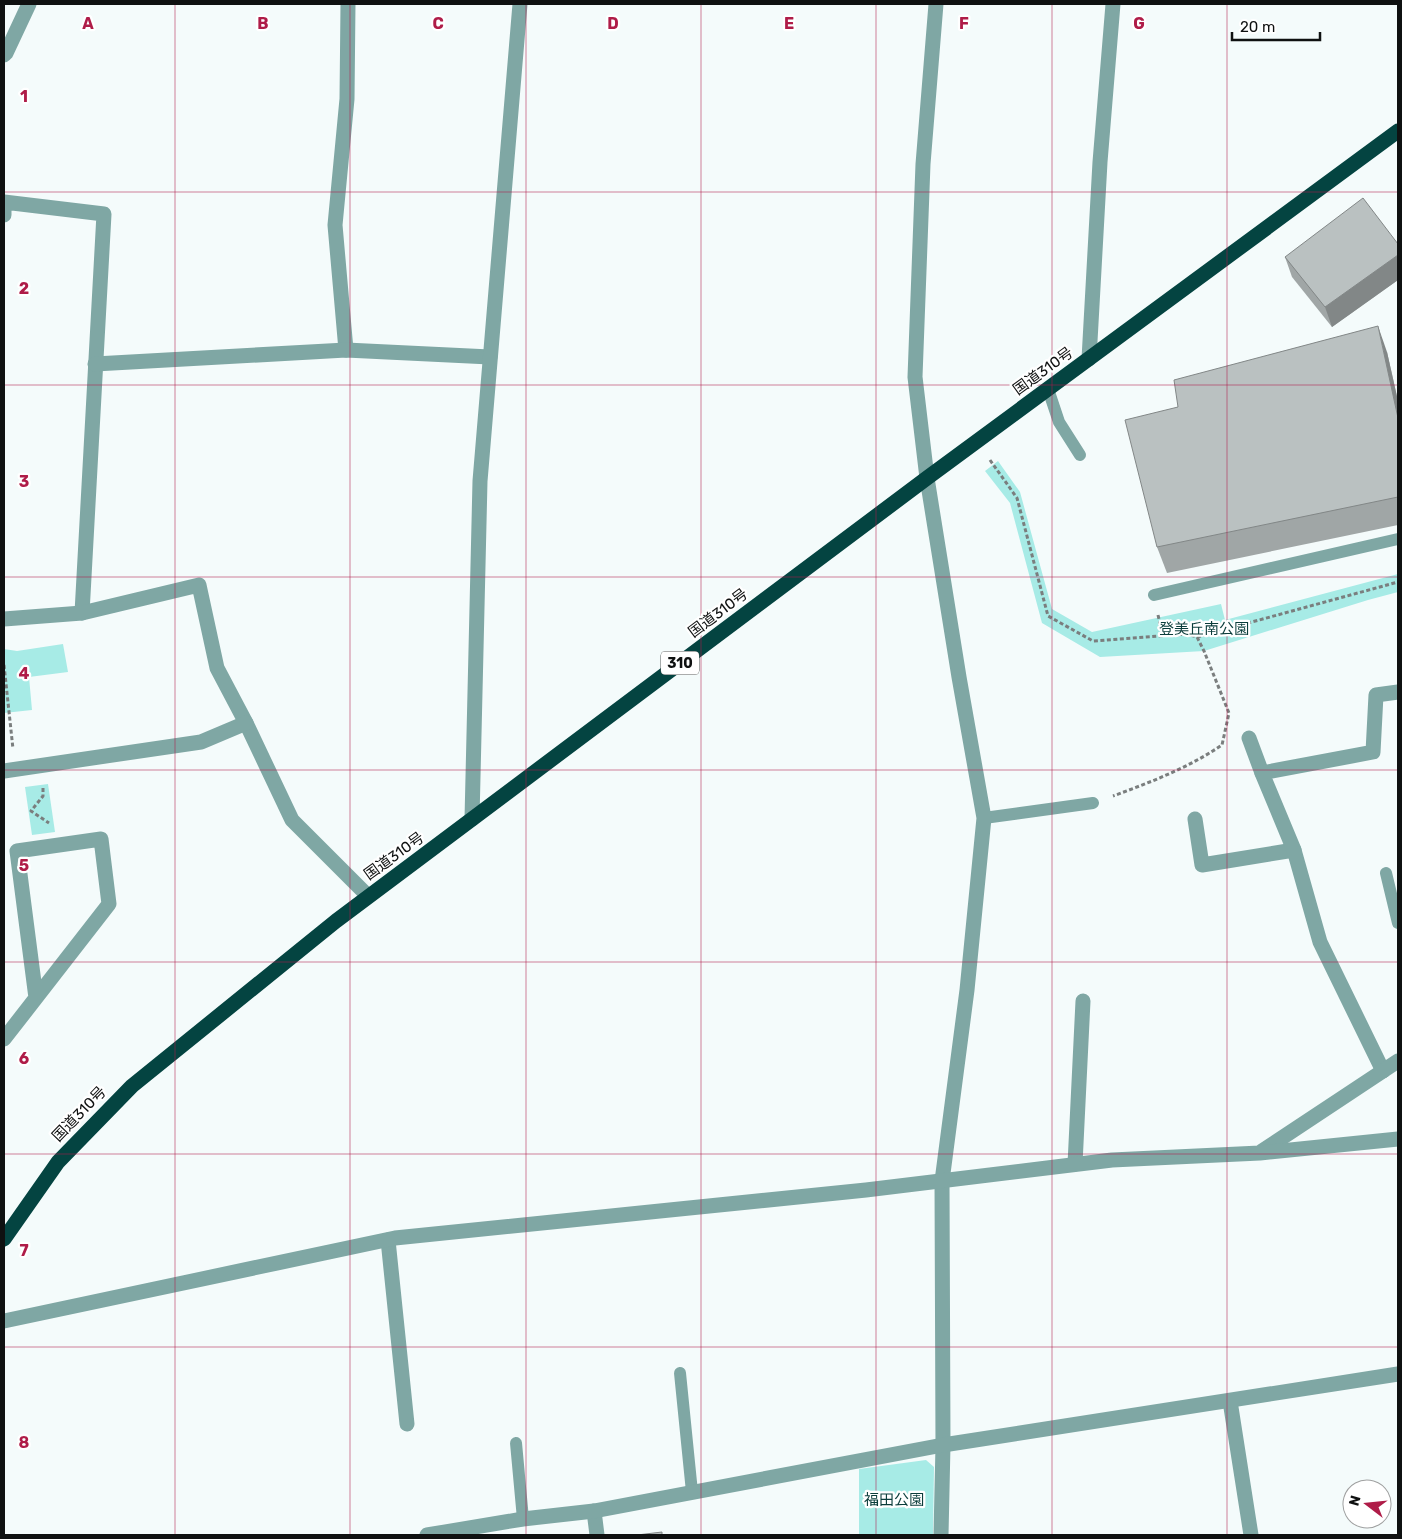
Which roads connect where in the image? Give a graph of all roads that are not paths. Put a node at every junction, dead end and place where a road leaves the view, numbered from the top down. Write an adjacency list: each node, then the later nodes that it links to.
1 (29, 4): 6 (street)
2 (348, 4): 9 (street)
3 (520, 4): 10 (street)
4 (936, 4): 15 (street)
5 (1113, 4): 11 (street)
6 (4, 55)
7 (1398, 131): 11 (highway, 国道310号 / 310)
8 (4, 215): 12 (street)
9 (346, 350): 10 (street); 12 (street)
10 (490, 357): 27 (street)
11 (1089, 359): 13 (highway, 国道310号 / 310)
12 (96, 364): 18 (street)
13 (1048, 389): 14 (lane); 15 (highway, 国道310号 / 310)
14 (1080, 455)
15 (927, 478): 26 (street); 27 (highway, 国道310号 / 310)
16 (1398, 539): 17 (lane)
17 (1154, 595)
18 (82, 613): 19 (street); 21 (street)
19 (4, 619)
20 (1398, 692): 24 (street)
21 (246, 723): 23 (street); 31 (street)
22 (1249, 738): 24 (street)
23 (9, 770)
24 (1262, 773): 29 (street)
25 (1093, 803): 26 (lane)
26 (984, 818): 41 (street)
27 (472, 819): 31 (highway, 国道310号 / 310)
28 (1195, 819): 29 (street)
29 (1294, 850): 37 (street)
30 (1386, 873): 32 (lane)
31 (368, 896): 42 (highway, 国道310号 / 310)
32 (1398, 923)
33 (36, 998): 33 (street); 35 (street)
34 (1083, 1001): 40 (street)
35 (4, 1039)
36 (1398, 1061): 37 (street)
37 (1383, 1071): 39 (street)
38 (1398, 1139): 39 (street)
39 (1260, 1153): 40 (street)
40 (1075, 1164): 41 (street)
41 (942, 1181): 43 (street); 50 (street)
42 (4, 1239)
43 (388, 1240): 44 (street); 48 (street)
44 (4, 1321)
45 (680, 1373): 51 (lane)
46 (1398, 1374): 47 (street)
47 (1230, 1401): 50 (street); 57 (street)
48 (407, 1424)
49 (516, 1443): 53 (lane)
50 (944, 1446): 51 (street); 56 (street)
51 (692, 1492): 52 (street)
52 (594, 1510): 53 (street); 55 (street)
53 (523, 1519): 54 (street)
54 (427, 1535)
55 (597, 1535)
56 (941, 1535)
57 (1251, 1535)

